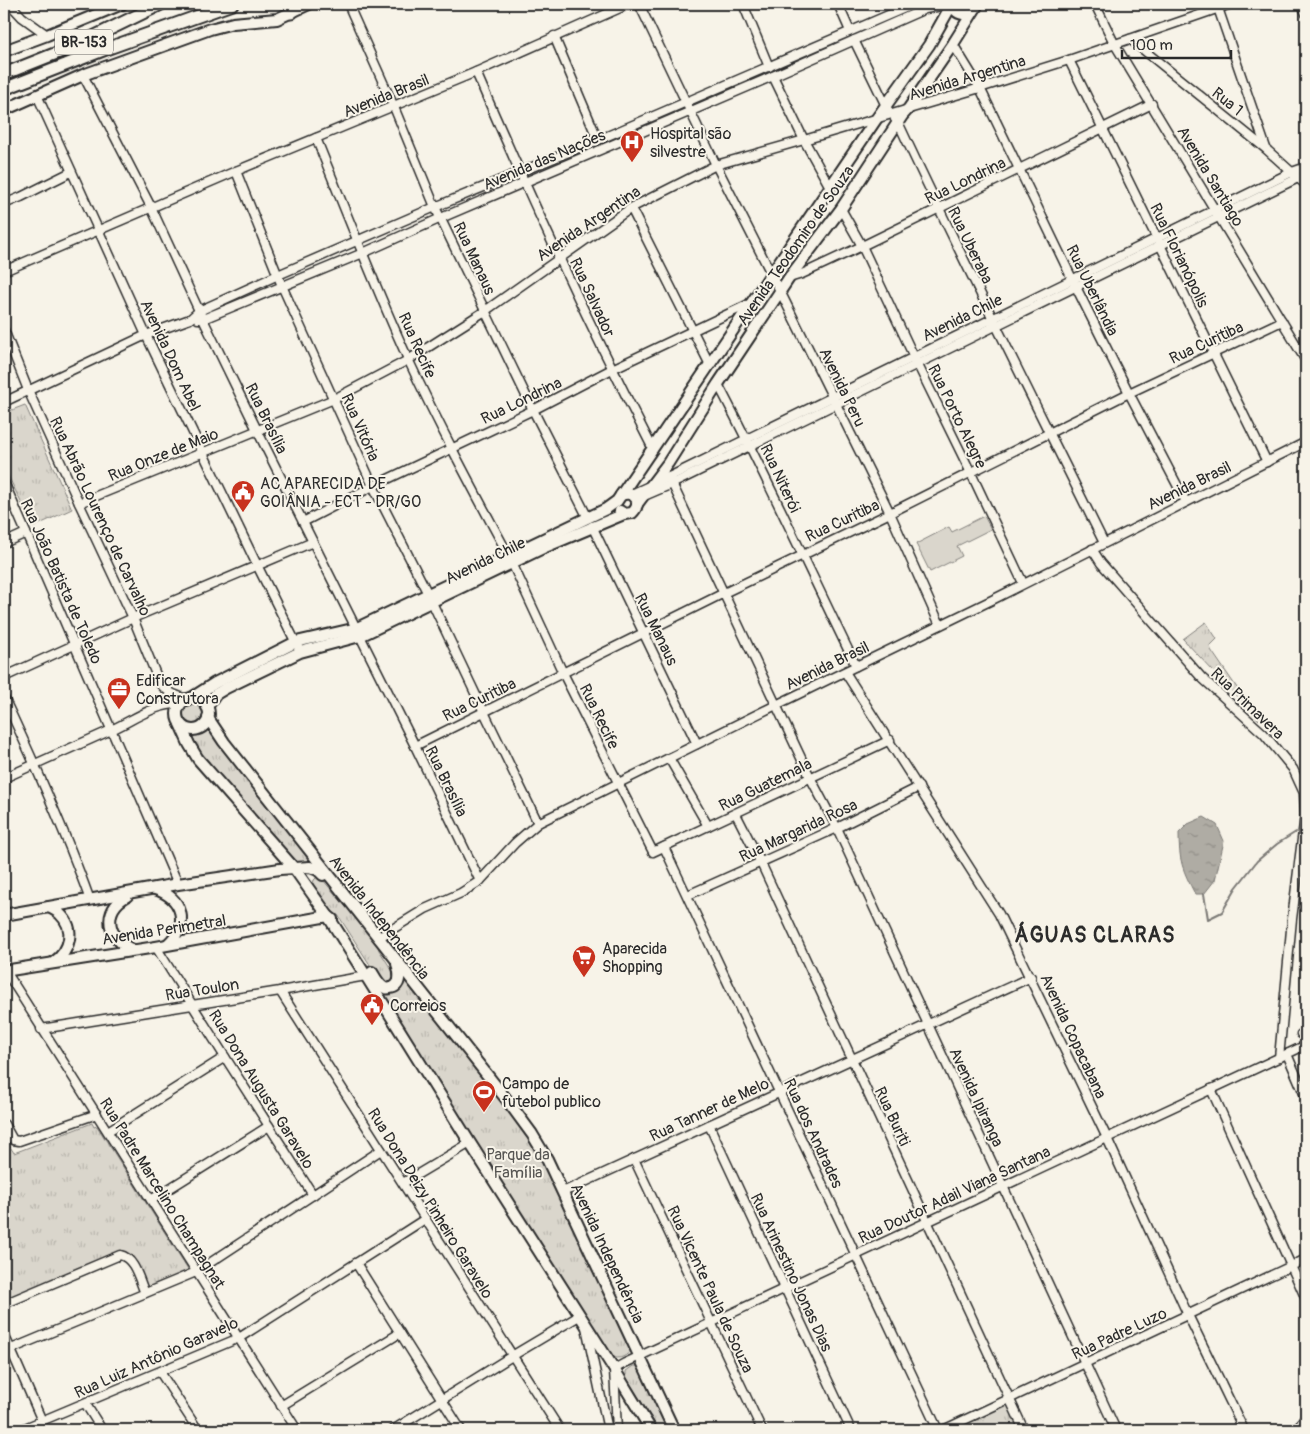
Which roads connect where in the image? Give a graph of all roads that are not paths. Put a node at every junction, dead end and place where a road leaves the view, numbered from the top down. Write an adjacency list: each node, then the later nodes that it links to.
1 (10, 4): 22 (street)
2 (122, 4): 22 (main road)
3 (162, 4): 32 (highway, BR-153)
4 (232, 4): 36 (highway, BR-153)
5 (300, 4): 18 (highway)
6 (309, 4): 18 (main road)
7 (348, 4): 40 (street, Rua Manaus)
8 (629, 4): 23 (street, Avenida Brasil)
9 (639, 4): 38 (street, Avenida Peru)
10 (743, 4): 30 (street)
11 (838, 4): 21 (street)
12 (914, 4): 21 (street, Avenida das Nações)
13 (952, 4): 17 (main road); 25 (street, Avenida das Nações); 44 (main road, Avenida Teodomiro de Souza)
14 (1095, 4): 26 (street, Avenida Santiago)
15 (1230, 4): 19 (street, Avenida Argentina)
16 (1302, 4): 20 (street)
17 (976, 6): 27 (main road, Avenida Teodomiro de Souza)
18 (291, 8): 33 (main road)
19 (1218, 8): 24 (street, Avenida Argentina); 50 (street)
20 (1306, 14)
21 (850, 32): 30 (street, Avenida das Nações)
22 (47, 35): 28 (main road)
23 (554, 36): 31 (street, Avenida Brasil); 48 (street)
24 (1131, 39): 26 (street, Avenida Argentina); 50 (street, Rua 1)
25 (854, 40): 34 (street, Avenida das Nações); 44 (street, Rua Uberaba)
26 (1114, 43): 29 (street, Avenida Argentina); 39 (street, Avenida Santiago)
27 (953, 44): 35 (street, Rua Uberlândia); 41 (main road, Avenida Teodomiro de Souza)
28 (4, 52)
29 (1068, 60): 35 (street, Avenida Argentina); 46 (street, Rua Florianópolis)
30 (768, 67): 38 (street, Avenida das Nações)
31 (476, 72): 40 (street, Avenida Brasil); 56 (street, Rua Salvador)
32 (4, 74)
33 (83, 75): 37 (main road); 63 (street, Rua Brasília)
34 (774, 76): 43 (street, Avenida das Nações); 49 (street)
35 (980, 88): 41 (street, Avenida Argentina); 53 (street, Rua Uberlândia)
36 (4, 89)
37 (37, 95): 42 (main road); 55 (street, Avenida Dom Abel)
38 (686, 101): 43 (street, Avenida Peru); 48 (street, Avenida das Nações)
39 (1152, 104): 46 (street, Rua Londrina); 68 (street, Avenida Santiago)
40 (394, 107): 47 (street, Avenida Brasil); 64 (street, Rua Manaus)
41 (909, 108): 44 (main road, Avenida Teodomiro de Souza)
42 (4, 110)
43 (690, 111): 51 (street, Avenida Peru); 59 (street, Avenida das Nações)
44 (891, 115): 45 (main road, Avenida Teodomiro de Souza); 66 (street, Rua Uberaba); 67 (main road, Avenida Teodomiro de Souza)
45 (876, 118): 49 (street, Avenida Argentina); 61 (main road, Avenida Teodomiro de Souza)
46 (1103, 128): 53 (street, Rua Londrina); 72 (street, Rua Florianópolis)
47 (316, 138): 54 (street, Avenida Brasil); 71 (street, Rua Recife)
48 (598, 140): 56 (street, Avenida das Nações)
49 (804, 140): 51 (street, Avenida Argentina); 61 (street)
50 (1266, 149): 57 (street, Rua 1)
51 (716, 165): 65 (street, Avenida Argentina); 77 (street, Avenida Peru)
52 (1306, 166): 57 (street, Avenida Chile)
53 (1019, 169): 66 (street, Rua Londrina); 80 (street, Rua Uberlândia)
54 (236, 171): 63 (street, Avenida Brasil); 78 (street, Rua Vitória)
55 (71, 172): 62 (street); 70 (street, Avenida Dom Abel)
56 (519, 172): 59 (street, Rua Salvador); 64 (street, Avenida das Nações)
57 (1295, 175): 58 (street, Avenida Chile); 60 (street, Rua 1); 68 (street, Avenida Chile)
58 (1306, 175)
59 (524, 183): 69 (street, Avenida das Nações); 75 (street, Rua Salvador)
60 (1306, 185)
61 (830, 187): 77 (main road, Avenida Teodomiro de Souza)
62 (4, 204)
63 (151, 207): 70 (street, Avenida Brasil); 85 (street, Rua Brasília)
64 (435, 207): 69 (street, Rua Manaus); 71 (street, Avenida das Nações)
65 (631, 208): 75 (street, Avenida Argentina); 89 (street)
66 (938, 208): 73 (street, Rua Londrina); 87 (street, Rua Uberaba)
67 (842, 209): 73 (street, Rua Porto Alegre); 79 (main road, Avenida Teodomiro de Souza)
68 (1217, 213): 72 (street, Avenida Chile); 86 (street, Avenida Santiago)
69 (441, 218): 74 (street, Avenida das Nações); 84 (street, Rua Manaus)
70 (98, 231): 76 (street, Avenida Brasil); 90 (street, Avenida Dom Abel)
71 (358, 241): 74 (street, Rua Recife); 78 (street, Avenida das Nações)
72 (1159, 242): 80 (street, Avenida Chile); 91 (street, Rua Florianópolis)
73 (862, 246): 79 (street, Rua Londrina); 93 (street, Rua Porto Alegre)
74 (362, 253): 81 (street, Avenida das Nações); 92 (street, Rua Recife)
75 (560, 259): 84 (street, Avenida Argentina); 96 (street, Rua Salvador)
76 (4, 271)
77 (771, 273): 82 (street, Avenida Peru); 83 (main road, Avenida Teodomiro de Souza)
78 (278, 275): 81 (street, Rua Vitória); 85 (street, Avenida das Nações)
79 (789, 278): 82 (main road, Avenida Teodomiro de Souza)
80 (1074, 283): 87 (street, Avenida Chile); 99 (street, Rua Uberlândia)
81 (282, 286): 85 (street, Avenida das Nações); 100 (street, Rua Vitória)
82 (780, 290): 97 (main road, Avenida Teodomiro de Souza); 101 (street, Avenida Peru)
83 (752, 303): 89 (street, Rua Londrina); 95 (main road, Avenida Teodomiro de Souza)
84 (485, 310): 92 (street, Avenida Argentina); 103 (street, Rua Manaus)
85 (201, 315): 90 (street); 104 (street, Rua Brasília)
86 (1282, 321): 91 (street, Rua Curitiba); 94 (street, Avenida Santiago)
87 (994, 322): 93 (street, Avenida Chile); 105 (street, Rua Uberaba)
88 (4, 330): 98 (street, Rua Abrão Lourenço de Carvalho)
89 (693, 330): 95 (street); 96 (street, Rua Londrina)
90 (146, 336): 98 (street); 110 (street, Avenida Dom Abel)
91 (1214, 354): 99 (street, Rua Curitiba); 111 (street, Rua Florianópolis)
92 (408, 360): 100 (street, Avenida Argentina); 108 (street, Rua Recife)
93 (915, 361): 101 (street, Avenida Chile); 112 (street, Rua Porto Alegre)
94 (1306, 361)
95 (710, 365): 109 (main road, Avenida Teodomiro de Souza)
96 (612, 369): 103 (street, Rua Londrina); 109 (street, Rua Salvador)
97 (718, 384): 107 (street, Rua Niterói); 115 (main road, Avenida Teodomiro de Souza)
98 (28, 390): 102 (street); 120 (street, Rua Abrão Lourenço de Carvalho)
99 (1129, 393): 105 (street, Rua Curitiba); 119 (street, Rua Uberlândia)
100 (334, 399): 104 (street, Avenida Argentina); 116 (street, Rua Vitória)
101 (835, 401): 107 (street, Avenida Chile); 121 (street, Avenida Peru)
102 (4, 402)
103 (533, 410): 108 (street, Rua Londrina); 124 (street, Rua Manaus)
104 (257, 430): 110 (street, Rua Onze de Maio); 123 (street, Rua Brasília)
105 (1050, 433): 112 (street, Rua Curitiba); 128 (street, Rua Uberaba)
106 (1306, 442): 111 (street, Avenida Brasil)
107 (749, 443): 113 (street, Avenida Chile); 130 (street, Rua Niterói)
108 (452, 449): 116 (street, Rua Londrina); 131 (street, Rua Recife)
109 (653, 449): 117 (main road, Avenida Teodomiro de Souza)
110 (202, 452): 120 (street, Rua Onze de Maio); 132 (street, Avenida Dom Abel)
111 (1267, 462): 119 (street, Avenida Brasil)
112 (971, 473): 121 (street, Rua Curitiba); 133 (street, Rua Porto Alegre)
113 (671, 481): 115 (street, Avenida Chile); 118 (street, Avenida Chile); 134 (street)
114 (4, 482): 125 (street, Rua João Batista de Toledo)
115 (652, 484): 117 (street, Avenida Chile); 118 (main road, Avenida Teodomiro de Souza)
116 (373, 486): 123 (street, Rua Londrina); 135 (street, Rua Vitória)
117 (623, 497): 118 (main road); 122 (main road); 124 (main road, Avenida Chile)
118 (640, 500): 122 (main road, Avenida Teodomiro de Souza)
119 (1186, 502): 128 (street, Avenida Brasil)
120 (79, 504): 136 (street, Rua Abrão Lourenço de Carvalho)
121 (890, 513): 130 (street, Rua Curitiba); 137 (street, Avenida Peru)
122 (624, 514): 124 (main road, Avenida Chile)
123 (303, 522): 126 (street, Rua Brasília)
124 (590, 522): 131 (main road, Avenida Chile); 139 (street, Rua Manaus)
125 (26, 533): 127 (street); 140 (street, Rua João Batista de Toledo)
126 (313, 542): 132 (street); 138 (street, Rua Brasília)
127 (4, 543)
128 (1104, 543): 129 (street, Avenida Brasil)
129 (1092, 549): 133 (street, Avenida Brasil); 196 (street, Rua Primavera)
130 (802, 555): 134 (street, Rua Curitiba); 142 (street, Rua Niterói)
131 (510, 560): 135 (main road, Avenida Chile); 144 (street, Rua Recife)
132 (257, 566): 136 (street); 141 (street, Avenida Dom Abel)
133 (1023, 584): 137 (street, Avenida Brasil)
134 (724, 593): 139 (street, Rua Curitiba); 148 (street)
135 (430, 598): 138 (main road, Avenida Chile); 149 (street, Rua Vitória)
136 (133, 618): 140 (street); 147 (street, Rua Abrão Lourenço de Carvalho)
137 (940, 625): 142 (street, Avenida Brasil)
138 (359, 632): 141 (main road, Avenida Chile); 155 (street, Rua Brasília)
139 (644, 633): 144 (street, Rua Curitiba); 154 (street, Rua Manaus)
140 (74, 644): 145 (street); 152 (street, Rua João Batista de Toledo)
141 (298, 647): 147 (main road); 150 (main road)
142 (856, 666): 143 (street, Avenida Brasil)
143 (845, 672): 148 (street, Avenida Brasil); 153 (street, Avenida Copacabana)
144 (563, 673): 149 (street, Rua Curitiba); 160 (street, Rua Recife)
145 (4, 678)
146 (4, 698): 157 (street)
147 (186, 701): 150 (main road); 151 (main road); 152 (street)
148 (776, 705): 154 (street, Avenida Brasil); 158 (street)
149 (484, 712): 155 (street, Rua Curitiba); 163 (street, Rua Vitória)
150 (208, 713): 151 (main road); 179 (main road, Avenida Independência)
151 (180, 724): 169 (main road)
152 (112, 730): 157 (street); 172 (street, Rua João Batista de Toledo)
153 (890, 740): 158 (street, Rua Guatemala); 161 (street, Avenida Copacabana)
154 (698, 744): 156 (street, Avenida Brasil)
155 (416, 746): 171 (street, Rua Brasília)
156 (669, 758): 160 (street, Avenida Brasil); 164 (street)
157 (35, 764): 159 (street); 177 (street)
158 (810, 777): 162 (street, Rua Guatemala); 165 (street, Avenida Ipiranga)
159 (4, 778)
160 (618, 784): 163 (street, Avenida Brasil); 167 (street, Rua Recife)
161 (919, 787): 165 (street, Rua Margarida Rosa); 190 (street, Avenida Copacabana)
162 (736, 814): 164 (street, Rua Guatemala); 168 (street, Rua Buriti)
163 (538, 823): 171 (street, Avenida Brasil)
164 (708, 826): 166 (street, Rua Guatemala)
165 (837, 828): 168 (street, Rua Margarida Rosa); 193 (street, Avenida Ipiranga)
166 (664, 847): 167 (street, Rua Guatemala); 176 (street, Rua dos Andrades)
167 (653, 852)
168 (761, 863): 176 (street, Rua Margarida Rosa); 198 (street, Rua Buriti)
169 (294, 868): 170 (main road); 172 (main road); 173 (main road)
170 (324, 877): 173 (main road); 179 (main road)
171 (480, 880): 182 (street, Avenida Brasil)
172 (178, 884): 174 (main road)
173 (307, 884): 181 (main road)
174 (155, 889): 175 (main road); 183 (main road)
175 (130, 894): 177 (main road); 185 (main road)
176 (688, 895): 200 (street, Rua dos Andrades)
177 (90, 900): 178 (main road)
178 (50, 907): 180 (main road); 187 (main road)
179 (360, 914): 182 (main road, Avenida Independência)
180 (4, 915)
181 (328, 916): 183 (main road, Avenida Perimetral); 186 (main road); 189 (main road)
182 (378, 938): 186 (main road, Avenida Independência)
183 (168, 944): 184 (main road, Avenida Perimetral)
184 (156, 946): 185 (main road, Avenida Perimetral); 192 (street, Rua Dona Augusta Garavelo)
185 (133, 950): 187 (main road, Avenida Perimetral)
186 (395, 960): 213 (main road, Avenida Independência)
187 (53, 962): 188 (main road, Avenida Perimetral)
188 (4, 970): 194 (street, Rua Padre Marcelino Champagnat)
189 (366, 976): 191 (street, Rua Toulon); 208 (main road)
190 (1031, 977): 193 (street, Rua Tanner de Melo); 207 (street, Avenida Copacabana)
191 (280, 991): 192 (street, Rua Toulon); 209 (street, Rua Dona Deizy Pinheiro Garavelo)
192 (192, 1005): 194 (street, Rua Toulon); 197 (street, Rua Dona Augusta Garavelo)
193 (927, 1025): 198 (street, Rua Tanner de Melo); 212 (street, Avenida Ipiranga)
194 (41, 1029): 202 (street, Rua Padre Marcelino Champagnat)
195 (1306, 1045): 196 (street, Rua Doutor Adail Viana Santana)
196 (1283, 1056): 199 (street, Rua Doutor Adail Viana Santana); 201 (street)
197 (224, 1058): 205 (street, Rua Dona Augusta Garavelo); 206 (street)
198 (852, 1059): 200 (street, Rua Tanner de Melo); 217 (street, Rua Buriti)
199 (1211, 1089): 207 (street, Rua Doutor Adail Viana Santana); 221 (street)
200 (780, 1092): 204 (street, Rua Tanner de Melo); 218 (street, Rua dos Andrades)
201 (1306, 1098)
202 (97, 1114): 203 (street); 206 (street, Rua Padre Marcelino Champagnat)
203 (4, 1124)
204 (709, 1125): 210 (street, Rua Tanner de Melo); 223 (street, Rua Arinestino Jonas Dias)
205 (269, 1126): 214 (street, Rua Dona Augusta Garavelo); 215 (street)
206 (108, 1132): 215 (street, Rua Padre Marcelino Champagnat)
207 (1107, 1138): 212 (street, Rua Doutor Adail Viana Santana); 227 (street, Avenida Copacabana)
208 (470, 1143): 211 (street); 228 (main road)
209 (381, 1150): 211 (street, Rua Dona Deizy Pinheiro Garavelo); 214 (street)
210 (634, 1159): 213 (street, Rua Tanner de Melo); 229 (street, Rua Vicente Paula de Souza)
211 (403, 1183): 216 (street, Rua Dona Deizy Pinheiro Garavelo)
212 (1004, 1186): 217 (street, Rua Doutor Adail Viana Santana); 236 (street, Avenida Ipiranga)
213 (563, 1192): 235 (main road, Avenida Independência)
214 (313, 1195): 222 (street)
215 (151, 1200): 222 (street, Rua Padre Marcelino Champagnat)
216 (425, 1219): 220 (street, Rua Luiz Antônio Garavelo); 234 (street, Rua Dona Deizy Pinheiro Garavelo)
217 (927, 1222): 218 (street, Rua Doutor Adail Viana Santana); 239 (street, Rua Buriti)
218 (856, 1255): 223 (street, Rua Doutor Adail Viana Santana); 258 (street, Rua dos Andrades)
219 (1306, 1259): 221 (street, Rua Padre Luzo)
220 (356, 1263): 230 (street); 232 (street, Rua Luiz Antônio Garavelo)
221 (1291, 1267): 225 (street); 227 (street, Rua Padre Luzo)
222 (196, 1272): 224 (street); 232 (street, Rua Padre Marcelino Champagnat)
223 (785, 1288): 229 (street, Rua Doutor Adail Viana Santana); 257 (street, Rua Arinestino Jonas Dias)
224 (145, 1293): 226 (street); 233 (street)
225 (1306, 1299)
226 (4, 1304)
227 (1188, 1315): 236 (street, Rua Padre Luzo); 262 (street, Avenida Copacabana)
228 (582, 1320): 234 (street); 237 (main road); 252 (street)
229 (712, 1322): 235 (street, Rua Doutor Adail Viana Santana); 256 (street, Rua Vicente Paula de Souza)
230 (400, 1333): 240 (street); 242 (street)
231 (4, 1334): 233 (street)
232 (239, 1338): 238 (street, Rua Luiz Antônio Garavelo); 242 (street, Rua Padre Marcelino Champagnat)
233 (7, 1351): 244 (street)
234 (512, 1356): 240 (street); 251 (street, Rua Dona Deizy Pinheiro Garavelo)
235 (640, 1356): 237 (street, Rua Doutor Adail Viana Santana); 255 (main road, Avenida Independência)
236 (1086, 1364): 239 (street, Rua Padre Luzo); 261 (street, Avenida Ipiranga)
237 (614, 1369): 253 (street); 254 (main road)
238 (160, 1372): 241 (street, Rua Luiz Antônio Garavelo); 247 (street)
239 (1010, 1399): 259 (street, Rua Padre Luzo); 260 (street, Rua Buriti)
240 (441, 1400): 249 (street); 250 (street)
241 (85, 1403): 244 (street, Rua Luiz Antônio Garavelo); 246 (street)
242 (281, 1406): 248 (street, Rua Padre Marcelino Champagnat)
243 (1306, 1416): 263 (street)
244 (42, 1421): 245 (street, Rua Luiz Antônio Garavelo)
245 (20, 1430)
246 (102, 1430)
247 (198, 1430)
248 (297, 1430)
249 (393, 1430)
250 (461, 1430)
251 (560, 1430)
252 (608, 1430)
253 (617, 1430)
254 (651, 1430)
255 (674, 1430)
256 (762, 1430)
257 (850, 1430)
258 (938, 1430)
259 (943, 1430)
260 (1024, 1430)
261 (1116, 1430)
262 (1244, 1430)
263 (1297, 1430)

